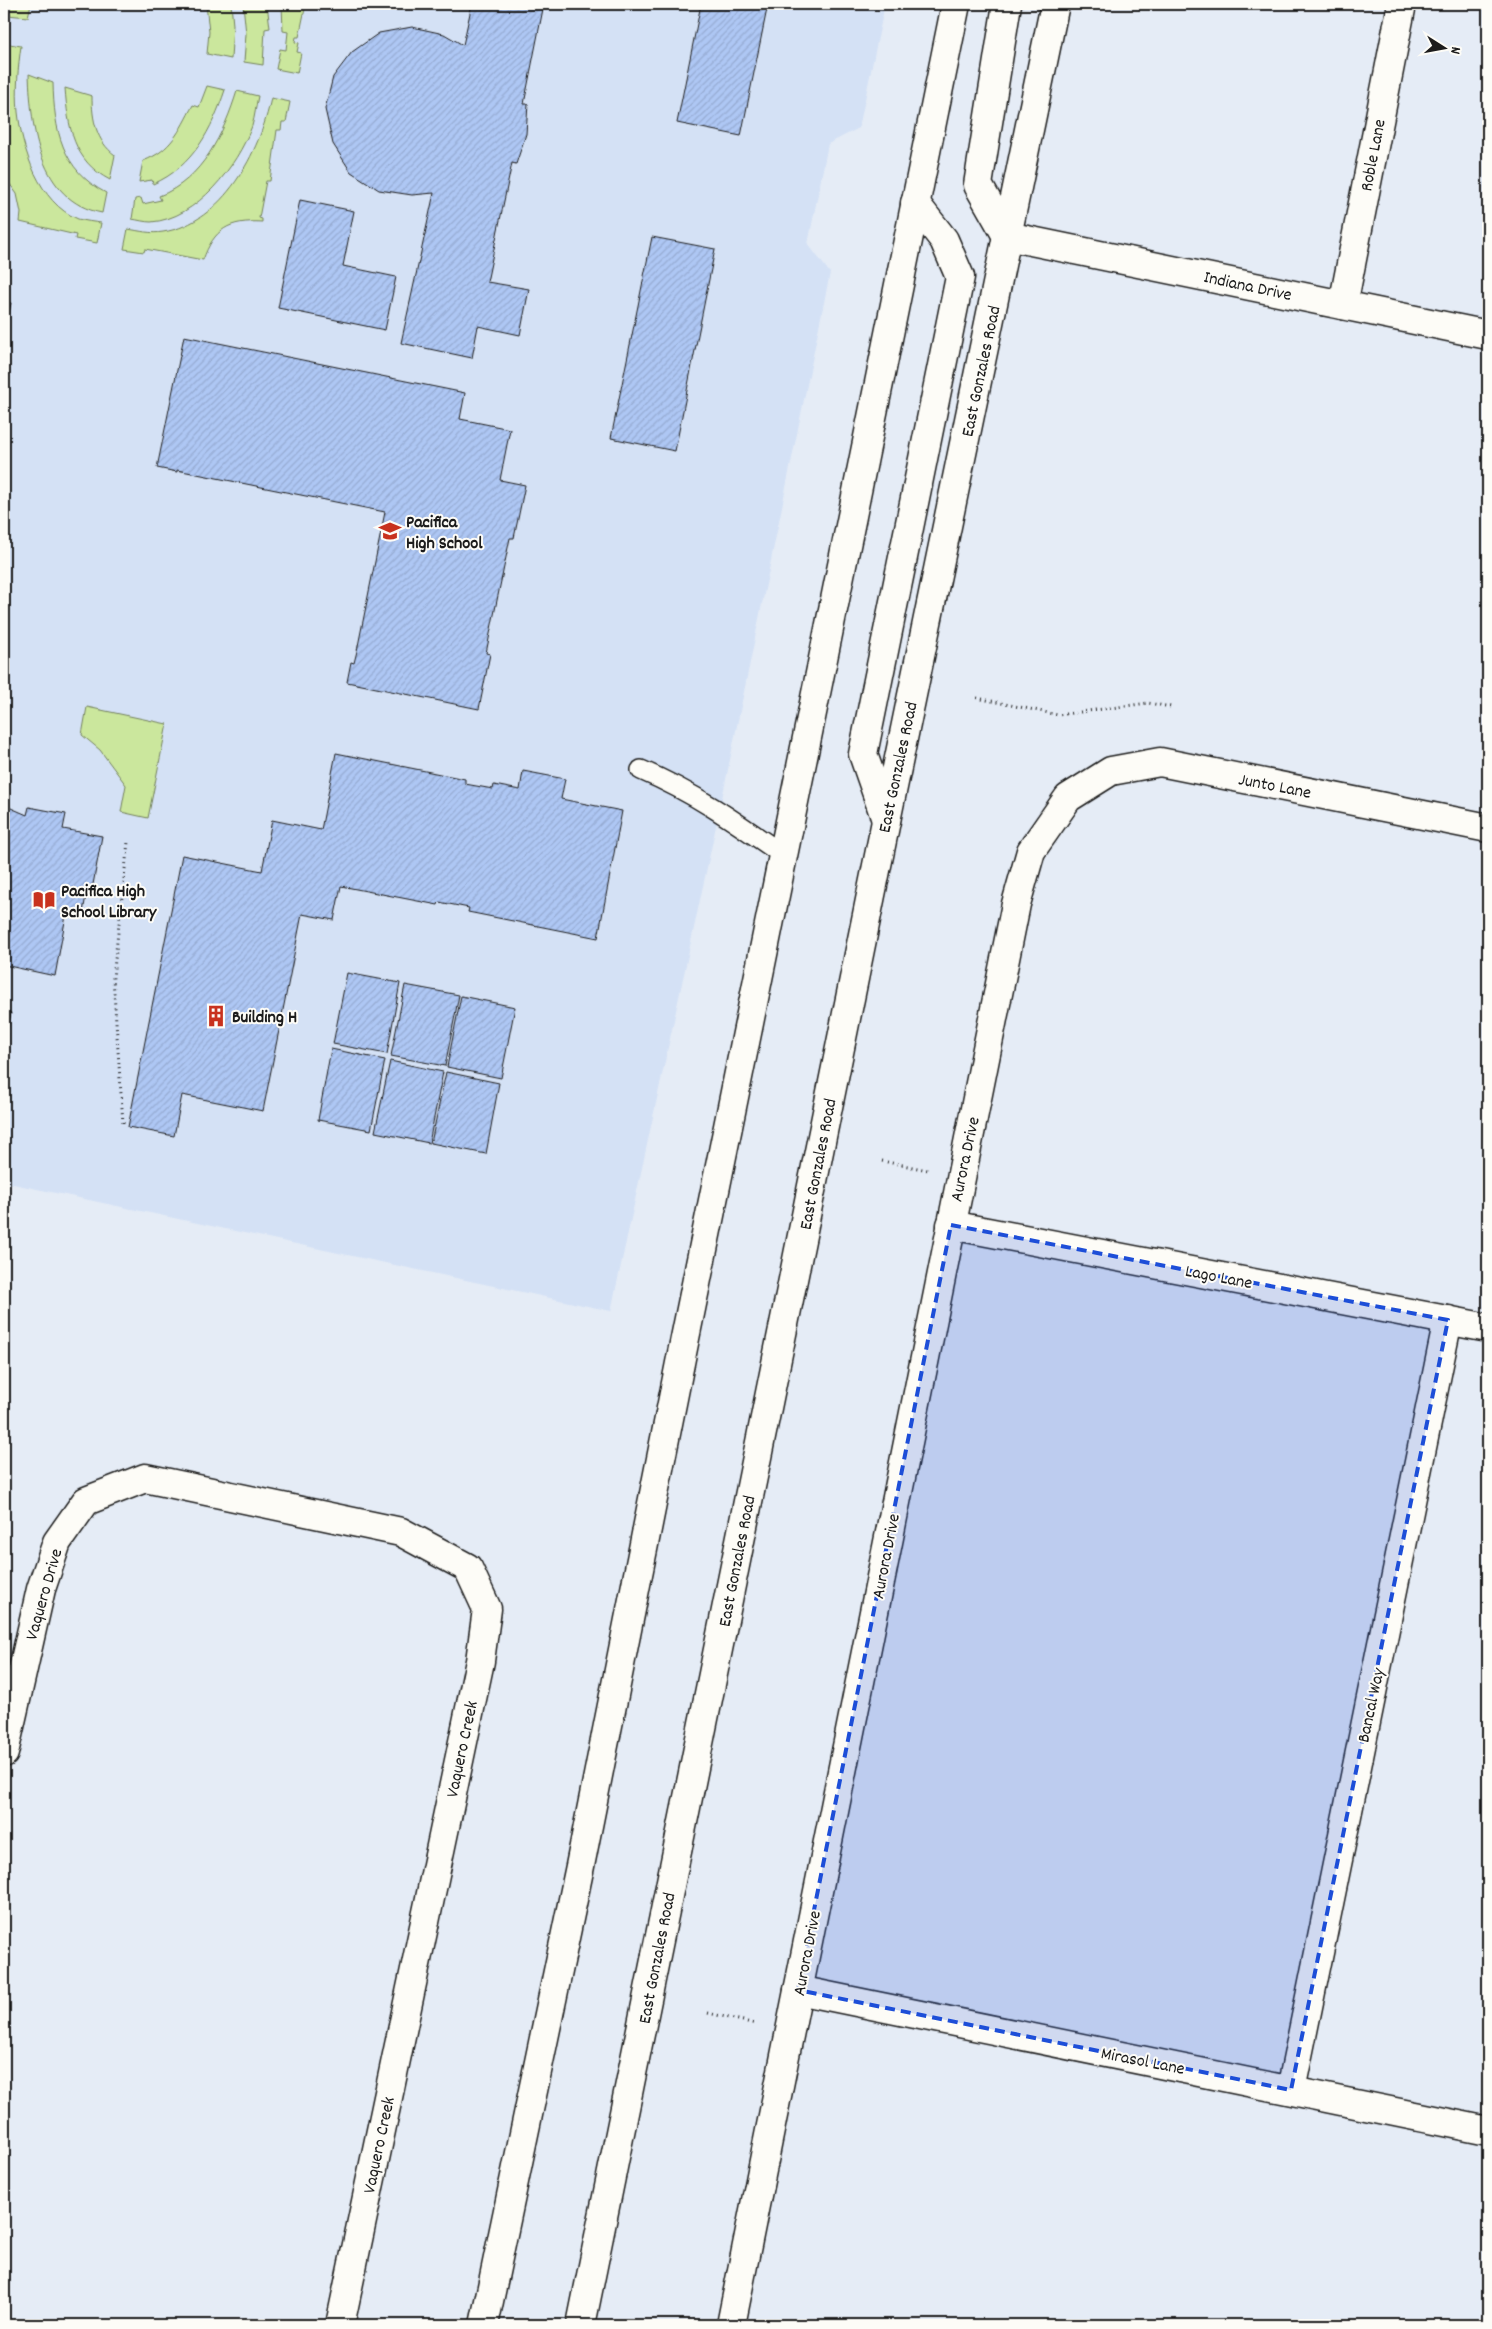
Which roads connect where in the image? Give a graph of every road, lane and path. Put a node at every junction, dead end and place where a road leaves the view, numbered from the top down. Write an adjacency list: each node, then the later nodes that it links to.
1 (956, 4): 5 (street)
2 (1007, 4): 6 (street)
3 (1056, 4): 6 (street, East Gonzales Road)
4 (1402, 4): 7 (street, Roble Lane)
5 (915, 204): 13 (street); 16 (street)
6 (1008, 236): 7 (street, Indiana Drive); 13 (street, East Gonzales Road)
7 (1343, 305): 8 (street, Indiana Drive)
8 (1488, 335)
9 (977, 698): 10 (path)
10 (1171, 707)
11 (641, 770): 16 (lane)
12 (1068, 798): 14 (street, Junto Lane); 19 (street, Aurora Drive)
13 (886, 821): 32 (street, East Gonzales Road)
14 (1488, 828)
15 (128, 842): 17 (path)
16 (783, 855): 31 (street)
17 (123, 1123)
18 (882, 1161): 19 (path)
19 (961, 1176): 20 (street, Aurora Drive)
20 (951, 1225): 21 (street, Lago Lane); 25 (street, Aurora Drive)
21 (1448, 1320): 22 (street, Lago Lane); 28 (street, Bancal Way)
22 (1488, 1328)
23 (86, 1501): 24 (street, Vaquero Drive); 30 (street, Vaquero Creek)
24 (4, 1753)
25 (798, 1990): 27 (street, Aurora Drive); 28 (street, Mirasol Lane)
26 (708, 2014): 27 (path)
27 (790, 2031): 33 (street, Aurora Drive)
28 (1291, 2090): 29 (street, Mirasol Lane)
29 (1488, 2131)
30 (340, 2325)
31 (484, 2325)
32 (581, 2325)
33 (731, 2325)

